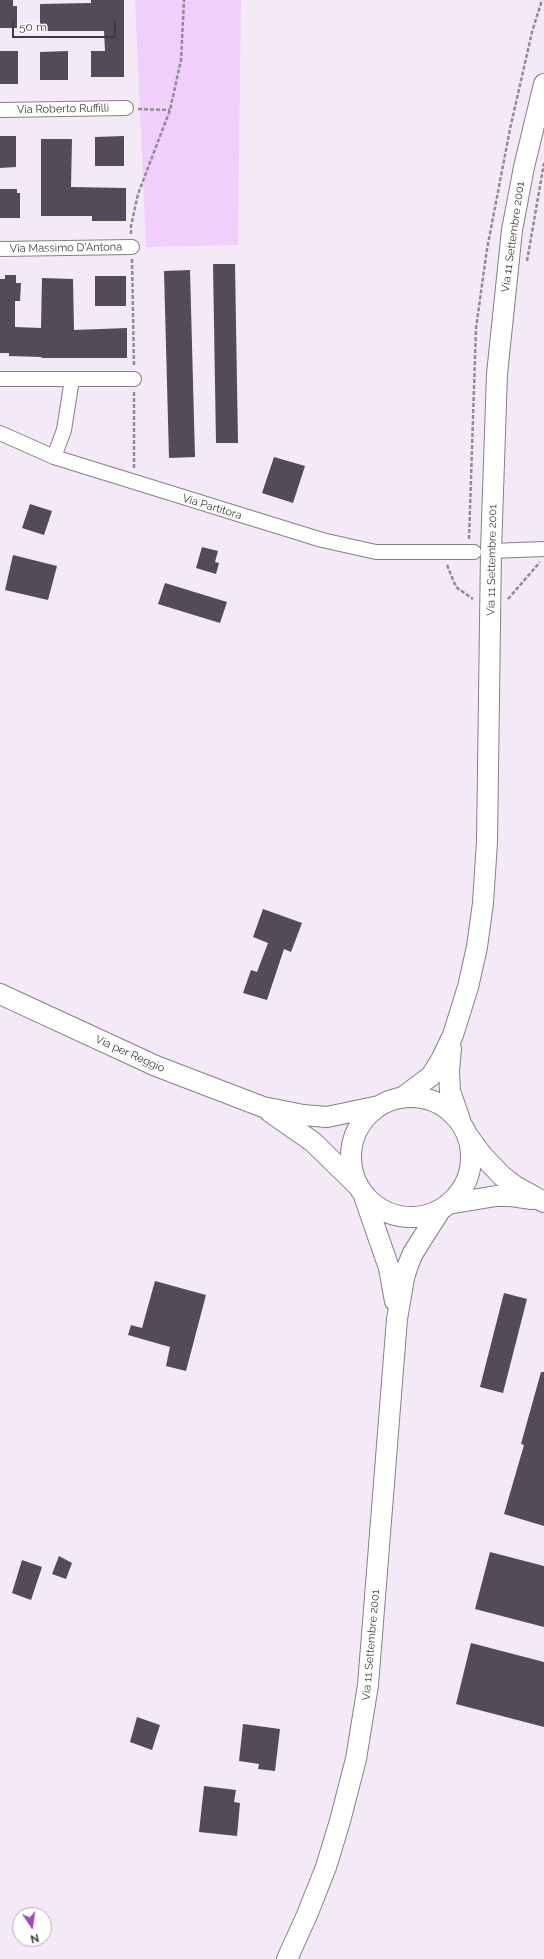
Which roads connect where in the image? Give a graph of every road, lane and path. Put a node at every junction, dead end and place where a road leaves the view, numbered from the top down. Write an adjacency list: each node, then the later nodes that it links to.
1 (184, 0): 5 (path)
2 (544, 84): 18 (main road, Via 11 Settembre 2001)
3 (126, 108): 4 (street, Via Roberto Ruffilli); 5 (path)
4 (0, 110)
5 (170, 110): 7 (path)
6 (544, 161): 9 (path)
7 (132, 247): 8 (street, Via Massimo D'Antona); 12 (path)
8 (0, 249)
9 (527, 263)
10 (0, 379): 11 (street)
11 (72, 379): 12 (street); 14 (street)
12 (134, 379): 15 (path)
13 (0, 433): 14 (street, Via Partitora)
14 (54, 457): 15 (street, Via Partitora)
15 (134, 482): 17 (street, Via Partitora)
16 (544, 549): 18 (street, Via Partitora)
17 (431, 551): 18 (street, Via Partitora); 20 (path)
18 (483, 552): 23 (main road, Via 11 Settembre 2001)
19 (544, 559): 21 (path)
20 (473, 599)
21 (507, 599)
22 (0, 994): 26 (main road, Via per Reggio)
23 (453, 1035): 24 (main road, Via 11 Settembre 2001); 27 (main road, Via 11 Settembre 2001)
24 (403, 1097): 25 (main road, Via 11 Settembre 2001); 27 (main road, Via 11 Settembre 2001)
25 (379, 1106): 26 (main road, Via per Reggio); 28 (main road, Via 11 Settembre 2001)
26 (264, 1107): 28 (main road, Via per Reggio)
27 (464, 1128): 29 (main road); 30 (main road, Via 11 Settembre 2001)
28 (360, 1189): 30 (main road, Via 11 Settembre 2001); 31 (main road, Via 11 Settembre 2001)
29 (542, 1201): 30 (main road)
30 (445, 1206): 31 (main road, Via 11 Settembre 2001)
31 (397, 1319): 32 (main road, Via 11 Settembre 2001)
32 (287, 1959)

